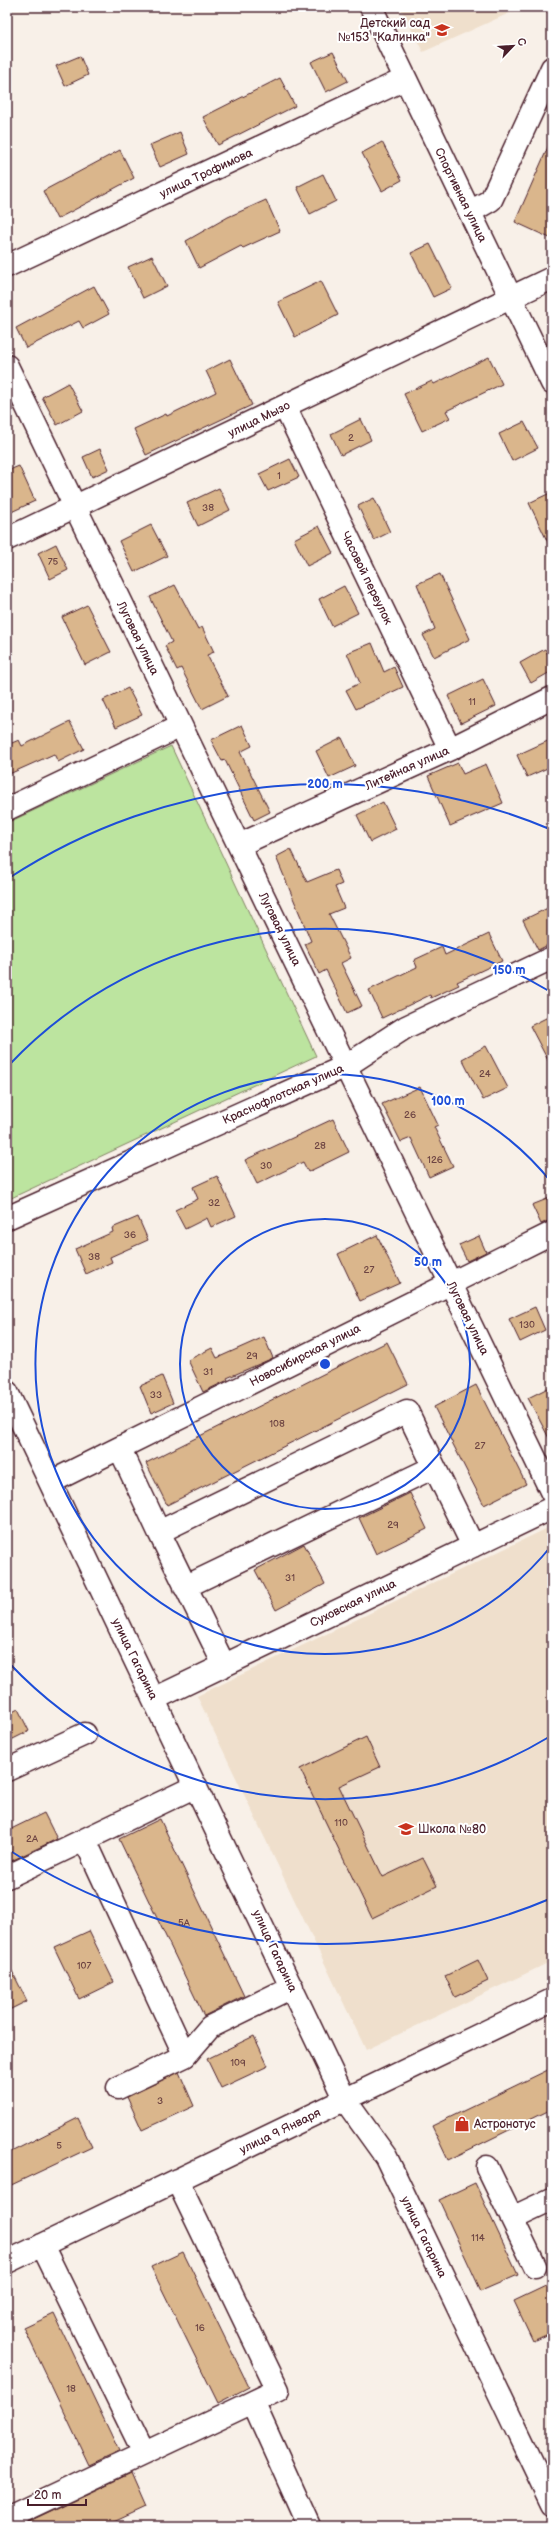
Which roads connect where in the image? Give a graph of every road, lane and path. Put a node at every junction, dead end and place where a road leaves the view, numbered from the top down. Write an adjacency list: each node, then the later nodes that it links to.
1 (371, 7): 3 (street, Спортивная улица)
2 (552, 68): 4 (street)
3 (405, 79): 4 (street, Спортивная улица); 5 (street, улица Трофимова)
4 (470, 212): 7 (street, Спортивная улица)
5 (7, 266)
6 (552, 278): 7 (street, улица Мызо)
7 (511, 298): 9 (street, Спортивная улица); 10 (street, улица Мызо)
8 (7, 366): 11 (street, Луговая улица)
9 (552, 383)
10 (285, 407): 11 (street, улица Мызо); 15 (street, Часовой переулок)
11 (75, 507): 12 (street, улица Мызо); 14 (street, Луговая улица)
12 (7, 539)
13 (552, 698): 15 (street, Литейная улица)
14 (181, 726): 16 (street); 17 (street, Луговая улица)
15 (450, 749): 17 (street, Литейная улица)
16 (7, 809)
17 (239, 844): 19 (street, Луговая улица)
18 (552, 958): 19 (street, Краснофлотская улица)
19 (346, 1066): 20 (street, Краснофлотская улица); 22 (street, Луговая улица)
20 (7, 1218)
21 (552, 1233): 22 (street, Новосибирская улица)
22 (450, 1282): 24 (street, Новосибирская улица); 27 (street, Луговая улица)
23 (7, 1392): 33 (street, улица Гагарина)
24 (120, 1449): 26 (street, Новосибирская улица); 29 (street)
25 (434, 1467): 29 (street); 30 (street); 31 (street)
26 (59, 1478)
27 (552, 1493)
28 (552, 1508): 30 (street, Суховская улица)
29 (159, 1532): 31 (street)
30 (473, 1546): 32 (street, Суховская улица)
31 (185, 1587): 32 (street)
32 (224, 1666): 33 (street, Суховская улица)
33 (154, 1699): 36 (street, улица Гагарина)
34 (85, 1734): 35 (street)
35 (7, 1770)
36 (196, 1786): 37 (street); 39 (street, улица Гагарина)
37 (84, 1840): 38 (street); 41 (street)
38 (7, 1878)
39 (292, 1987): 41 (street); 43 (street, улица Гагарина)
40 (552, 2000): 43 (street, улица 9 Января)
41 (185, 2056): 42 (street)
42 (118, 2088)
43 (345, 2100): 45 (street, улица 9 Января); 53 (street, улица Гагарина)
44 (487, 2167): 47 (street)
45 (177, 2180): 48 (street, улица 9 Января); 51 (street)
46 (552, 2199): 47 (street)
47 (512, 2218): 50 (street)
48 (42, 2245): 49 (street, улица 9 Января); 52 (street)
49 (7, 2262)
50 (535, 2266)
51 (253, 2402): 52 (street); 55 (street)
52 (144, 2453): 54 (street)
53 (552, 2504)
54 (7, 2518)
55 (309, 2526)

